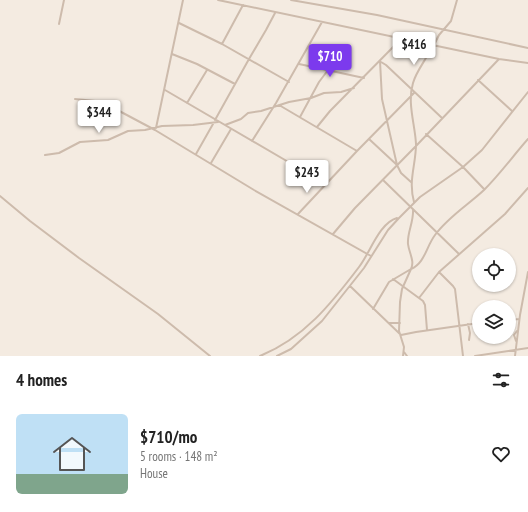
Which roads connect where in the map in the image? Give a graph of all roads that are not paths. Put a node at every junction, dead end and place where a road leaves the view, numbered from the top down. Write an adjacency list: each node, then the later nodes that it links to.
1 (64, 0): 10 (street)
2 (183, 0): 9 (street)
3 (218, 0): 6 (street)
4 (291, 0): 11 (street)
5 (457, 0): 11 (street)
6 (243, 6): 7 (street); 13 (street)
7 (275, 13): 8 (street); 17 (street)
8 (322, 22): 12 (street); 21 (street)
9 (178, 23): 13 (street); 16 (street)
10 (60, 24)
11 (444, 29): 14 (street); 15 (street)
12 (402, 38): 14 (street); 19 (street)
13 (222, 44): 17 (street)
14 (434, 44): 18 (street); 31 (street)
15 (528, 48)
16 (172, 54): 22 (street); 29 (street)
17 (249, 59): 26 (street); 27 (street)
18 (499, 59): 20 (street); 25 (street)
19 (380, 62): 24 (street); 31 (street); 42 (street)
20 (528, 63)
21 (299, 64): 23 (street); 26 (street)
22 (207, 70): 27 (street); 34 (street)
23 (328, 70): 24 (street); 33 (street)
24 (364, 78): 28 (street)
25 (478, 80): 38 (street); 40 (street)
26 (289, 82): 35 (street)
27 (235, 84): 41 (street)
28 (354, 88): 33 (street); 46 (street)
29 (165, 90): 34 (street); 48 (street)
30 (528, 92): 38 (street)
31 (413, 93): 40 (street); 42 (street); 54 (street)
32 (75, 99): 47 (street)
33 (309, 99): 36 (street); 39 (street)
34 (187, 103): 41 (street)
35 (276, 103): 36 (street); 37 (street)
36 (279, 105): 37 (street); 39 (street)
37 (274, 106): 45 (street); 53 (street)
38 (512, 110): 60 (street)
39 (300, 117): 46 (street)
40 (442, 118): 50 (street)
41 (215, 120): 43 (street); 44 (street)
42 (386, 121): 51 (street); 59 (street)
43 (219, 122): 44 (street); 45 (street)
44 (213, 123): 48 (street); 56 (street)
45 (224, 125): 49 (street)
46 (317, 127): 55 (street)
47 (151, 128): 48 (street); 57 (street)
48 (156, 129): 56 (street)
49 (231, 129): 53 (street); 58 (street)
50 (426, 134): 54 (street); 60 (street)
51 (369, 139): 55 (street); 59 (street)
52 (528, 139): 65 (street)
53 (252, 141): 63 (street)
54 (416, 146): 59 (street); 62 (street)
55 (357, 151): 63 (street)
56 (196, 154): 58 (street)
57 (45, 155)
58 (211, 163): 70 (street)
59 (397, 165): 61 (street); 62 (street)
60 (463, 167): 65 (street); 67 (street)
61 (383, 180): 68 (street); 73 (street)
62 (412, 182): 67 (street)
63 (326, 184): 70 (street)
64 (528, 188): 75 (street)
65 (484, 189): 72 (street)
66 (0, 196): 101 (street)
67 (414, 202): 68 (street)
68 (410, 206): 69 (street); 71 (street)
69 (413, 209): 72 (street); 77 (street)
70 (298, 214): 73 (street)
71 (399, 218): 74 (street); 76 (street)
72 (437, 232): 75 (street); 77 (street)
73 (333, 234): 74 (street)
74 (367, 254): 76 (street); 102 (street)
75 (459, 254): 78 (street)
76 (371, 256): 81 (street)
77 (411, 269): 80 (street); 82 (street)
78 (439, 272): 83 (street); 91 (street)
79 (528, 272): 86 (street)
80 (393, 279): 82 (street); 84 (street)
81 (350, 286): 84 (street); 103 (street)
82 (404, 286): 83 (street); 88 (street)
83 (419, 298): 92 (street)
84 (373, 309): 87 (street)
85 (516, 319): 86 (street)
86 (519, 319): 93 (street)
87 (390, 323): 88 (street); 94 (street)
88 (400, 323): 94 (street)
89 (468, 324): 90 (street); 91 (street); 95 (street)
90 (472, 324)
91 (459, 326): 92 (street); 106 (street)
92 (427, 330): 94 (street)
93 (518, 330): 96 (street)
94 (401, 335): 100 (street)
95 (469, 340)
96 (516, 342)
97 (516, 344): 99 (street)
98 (528, 348): 99 (street)
99 (516, 350): 107 (street); 108 (street)
100 (404, 352): 104 (street); 105 (street)
101 (210, 356)
102 (260, 356)
103 (277, 356)
104 (403, 356)
105 (407, 356)
106 (463, 356)
107 (475, 356)
108 (515, 356)

